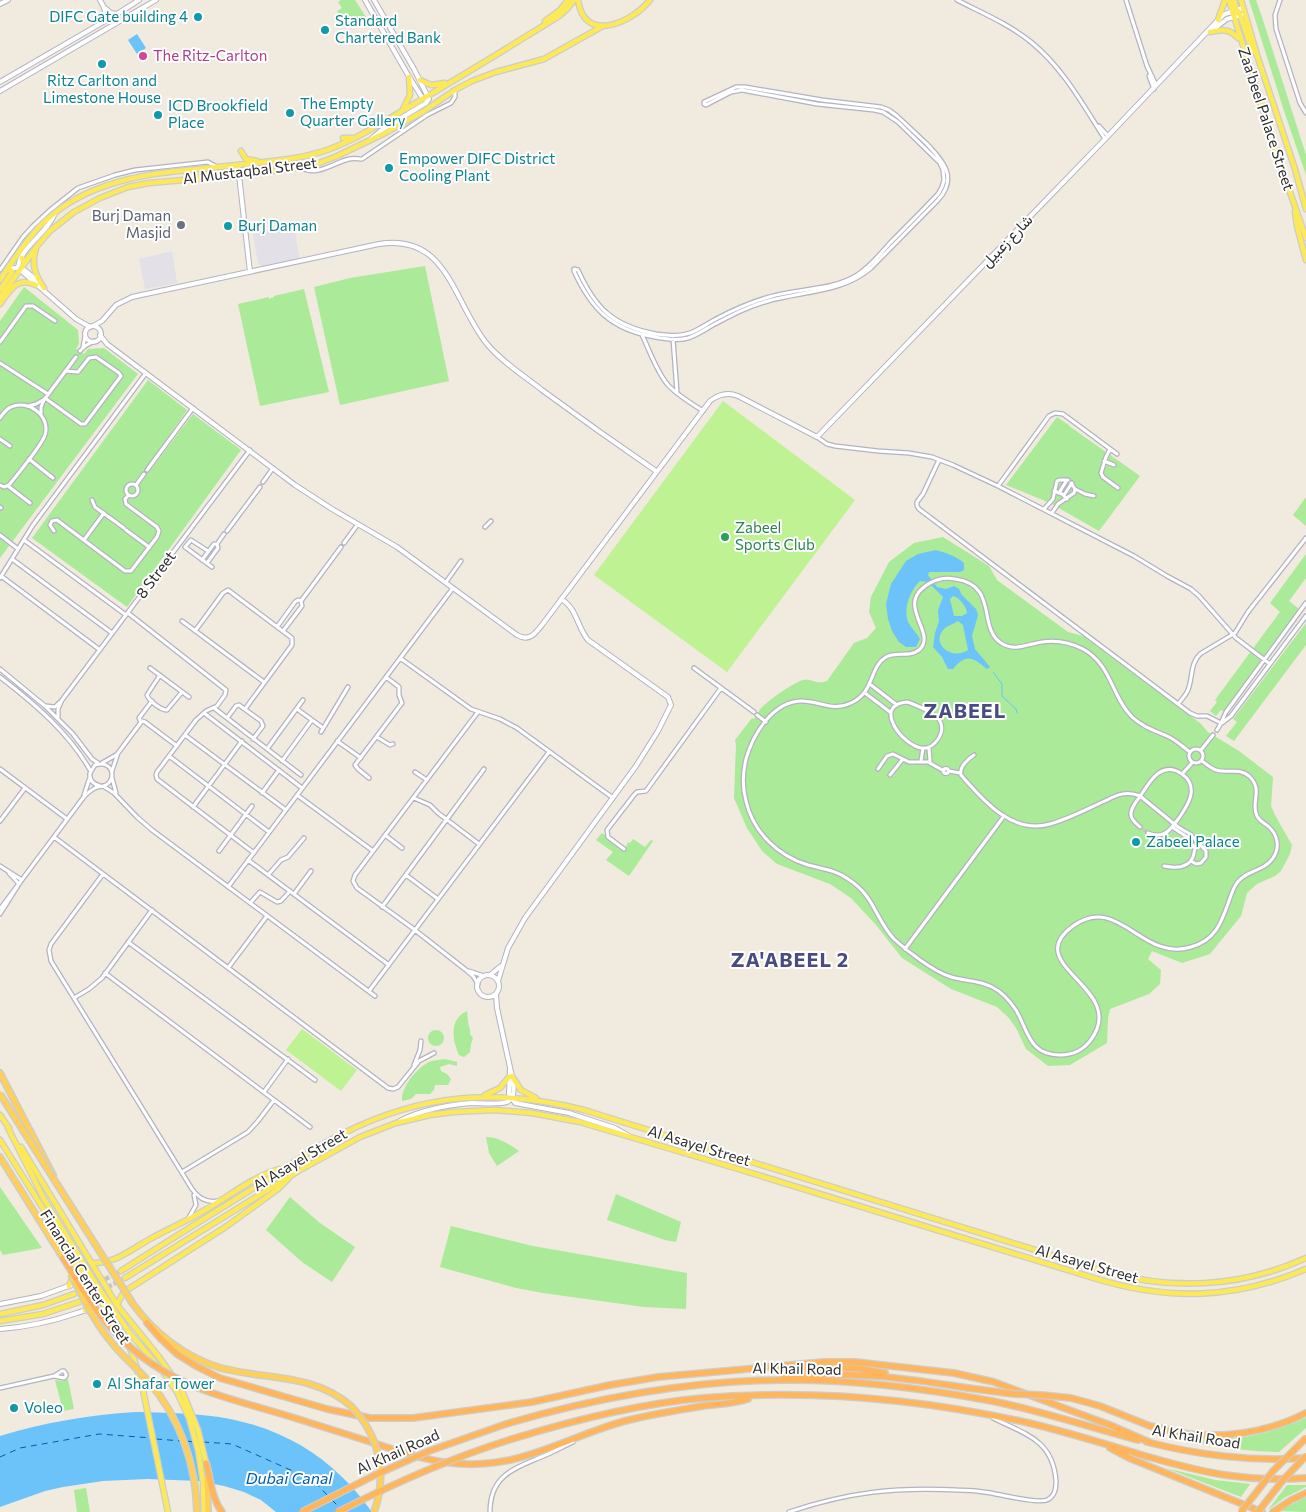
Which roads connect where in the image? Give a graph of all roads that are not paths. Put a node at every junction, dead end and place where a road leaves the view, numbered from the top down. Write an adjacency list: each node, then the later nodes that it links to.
1 (8, 0): 19 (street)
2 (100, 0): 21 (street)
3 (139, 0): 24 (street)
4 (152, 0): 20 (street)
5 (156, 0): 20 (street)
6 (365, 0): 33 (street)
7 (374, 0): 34 (street)
8 (568, 0): 29 (main road)
9 (574, 0): 29 (main road, Al Mustaqbal Street)
10 (578, 0): 28 (main road)
11 (650, 0): 28 (main road, Al Mustaqbal Street)
12 (957, 0): 48 (street)
13 (1126, 0): 37 (street)
14 (1225, 0): 26 (main road)
15 (1229, 0): 23 (main road, Zaa'beel Palace Street)
16 (1234, 0): 23 (main road)
17 (1241, 0): 22 (main road, Zaa'beel Palace Street)
18 (1280, 0): 44 (street)
19 (0, 4)
20 (147, 4): 39 (street)
21 (104, 8): 24 (street); 27 (street)
22 (1243, 8): 23 (street); 25 (main road, Zaa'beel Palace Street)
23 (1235, 13): 25 (main road); 26 (street, شارع زعبيل); 30 (street, شارع زعبيل); 31 (main road, Zaa'beel Palace Street)
24 (118, 14): 27 (street)
25 (1243, 15): 60 (main road, Zaa'beel Palace Street)
26 (1218, 20): 32 (street, شارع زعبيل)
27 (105, 21): 35 (street)
28 (603, 26): 38 (main road, Al Mustaqbal Street)
29 (541, 27): 36 (main road, Al Mustaqbal Street)
30 (1210, 32): 31 (main road); 32 (street, شارع زعبيل)
31 (1240, 41): 59 (main road, Zaa'beel Palace Street)
32 (1197, 44): 37 (street, شارع زعبيل)
33 (409, 77): 41 (street); 43 (main road)
34 (420, 80): 36 (main road); 40 (street)
35 (0, 82)
36 (451, 82): 40 (main road, Al Mustaqbal Street)
37 (1155, 87): 48 (street, شارع زعبيل)
38 (456, 90): 42 (main road, Al Mustaqbal Street); 53 (street)
39 (0, 91)
40 (428, 96): 41 (main road, Al Mustaqbal Street)
41 (425, 101): 42 (street); 43 (main road, Al Mustaqbal Street); 49 (street)
42 (432, 106): 49 (main road, Al Mustaqbal Street)
43 (399, 113): 47 (main road, Al Mustaqbal Street)
44 (1306, 113)
45 (913, 134): 45 (street); 84 (street)
46 (342, 138): 47 (main road)
47 (354, 138): 51 (main road, Al Mustaqbal Street)
48 (1107, 138): 102 (street, شارع زعبيل)
49 (371, 139): 53 (main road, Al Mustaqbal Street)
50 (241, 151): 51 (main road)
51 (261, 163): 52 (main road, Al Mustaqbal Street)
52 (240, 165): 54 (main road, Al Mustaqbal Street); 56 (main road)
53 (302, 167): 55 (main road, Al Mustaqbal Street)
54 (217, 168): 57 (street); 58 (main road, Al Mustaqbal Street)
55 (239, 175): 56 (main road, Al Mustaqbal Street); 68 (street)
56 (197, 178): 63 (main road, Al Mustaqbal Street)
57 (103, 180): 58 (main road); 67 (street)
58 (99, 188): 61 (main road, Al Mustaqbal Street)
59 (1294, 206): 62 (main road, Zaa'beel Palace Street); 65 (main road)
60 (1306, 207)
61 (55, 213): 64 (street); 67 (main road, Al Mustaqbal Street)
62 (1306, 238)
63 (37, 246): 64 (main road, Al Mustaqbal Street); 71 (main road)
64 (24, 259): 66 (main road, Al Mustaqbal Street)
65 (1306, 260)
66 (20, 268): 67 (street); 70 (street); 71 (street); 74 (main road, Al Mustaqbal Street)
67 (4, 269): 69 (main road, Al Mustaqbal Street); 72 (main road)
68 (250, 272): 76 (street); 113 (street)
69 (0, 280)
70 (36, 285): 73 (street); 75 (main road)
71 (44, 288): 73 (street)
72 (0, 290)
73 (51, 296): 77 (street)
74 (0, 298)
75 (0, 304)
76 (104, 318): 79 (street); 81 (street)
77 (76, 319): 79 (street); 82 (street)
78 (55, 321): 86 (street)
79 (92, 326): 81 (street); 82 (street)
80 (640, 330): 83 (street); 83 (street); 84 (street)
81 (100, 333): 85 (street); 87 (street)
82 (85, 334): 85 (street); 85 (street)
83 (642, 335): 84 (street); 94 (street)
84 (673, 338): 94 (street)
85 (95, 341): 87 (street)
86 (0, 342)
87 (107, 344): 93 (street)
88 (76, 357): 90 (street)
89 (0, 363): 95 (street)
90 (71, 364): 91 (street); 92 (street)
91 (65, 371): 92 (street); 95 (street)
92 (78, 372): 96 (street)
93 (146, 374): 98 (street); 141 (street)
94 (677, 393): 99 (street)
95 (48, 394): 96 (street)
96 (44, 399): 97 (street); 101 (street)
97 (28, 406): 100 (street); 101 (street)
98 (193, 408): 106 (street); 118 (street)
99 (703, 411): 102 (street); 113 (street)
100 (1, 415)
101 (41, 415): 108 (street)
102 (817, 437): 109 (street)
103 (0, 439): 104 (street)
104 (10, 446)
105 (1110, 449): 107 (street); 110 (street); 120 (street)
106 (250, 450): 112 (street); 161 (street, 8 Street)
107 (1116, 454)
108 (29, 459): 114 (street); 119 (street)
109 (939, 460): 120 (street); 189 (street)
110 (1104, 462): 111 (street); 122 (street)
111 (1114, 465)
112 (273, 468): 115 (street); 136 (street)
113 (656, 471): 158 (street)
114 (53, 478)
115 (263, 482)
116 (1069, 482): 123 (street); 124 (street); 125 (street); 127 (street)
117 (0, 485): 119 (street)
118 (136, 485): 126 (street); 126 (street)
119 (8, 486): 131 (street)
120 (998, 486): 132 (street)
121 (260, 487): 144 (street)
122 (1118, 488)
123 (1075, 489): 128 (street); 129 (street)
124 (1054, 491): 125 (street); 132 (street)
125 (1059, 492): 127 (street)
126 (129, 495): 145 (street)
127 (1064, 495): 129 (street)
128 (1094, 496)
129 (1067, 499): 133 (street)
130 (92, 500): 134 (street)
131 (30, 503)
132 (1044, 509): 133 (street)
133 (1052, 513): 168 (street)
134 (104, 514): 142 (street); 145 (street)
135 (491, 521): 137 (street)
136 (358, 524): 143 (street); 156 (street)
137 (485, 527)
138 (54, 531): 142 (street)
139 (0, 535): 147 (street)
140 (1306, 538): 168 (street)
141 (24, 540): 147 (street); 161 (street)
142 (84, 540): 145 (street)
143 (344, 543)
144 (217, 544): 148 (street); 149 (street)
145 (150, 547)
146 (341, 547): 159 (street)
147 (18, 549): 150 (street)
148 (207, 553): 149 (street); 151 (street); 151 (street)
149 (211, 558): 153 (street)
150 (12, 560): 155 (street); 167 (street)
151 (202, 560): 153 (street)
152 (461, 562): 156 (street)
153 (207, 564): 154 (street)
154 (212, 567)
155 (1, 577): 169 (street)
156 (446, 582): 157 (street)
157 (453, 588): 158 (street); 170 (street)
158 (561, 599): 255 (street)
159 (301, 601): 164 (street); 166 (street)
160 (1306, 603): 171 (street)
161 (127, 614): 167 (street, 8 Street); 192 (street)
162 (1306, 616): 172 (street)
163 (182, 622): 165 (street)
164 (277, 627): 165 (street); 166 (street)
165 (195, 631): 179 (street)
166 (283, 631): 179 (street)
167 (112, 633): 169 (street, 8 Street)
168 (1233, 635): 171 (street); 189 (street)
169 (100, 650): 186 (street, 8 Street)
170 (400, 658): 177 (street); 195 (street)
171 (1264, 660): 172 (street); 203 (street)
172 (1270, 664): 203 (street)
173 (0, 668): 191 (street)
174 (150, 668): 176 (street)
175 (694, 668): 182 (street)
176 (160, 675): 183 (street); 188 (street)
177 (386, 677): 207 (street); 210 (street)
178 (0, 678): 234 (street)
179 (264, 682): 193 (street)
180 (871, 685): 184 (street); 190 (street); 218 (street)
181 (348, 686): 200 (street)
182 (721, 688): 202 (street); 276 (street)
183 (182, 692): 185 (street); 188 (street)
184 (865, 693): 196 (street); 202 (street)
185 (188, 697)
186 (62, 700): 191 (street); 198 (street)
187 (303, 700): 194 (street)
188 (152, 701): 201 (street)
189 (1178, 704): 203 (street)
190 (898, 705): 196 (street); 213 (street)
191 (45, 706): 198 (street)
192 (214, 708): 197 (street); 199 (street)
193 (245, 709): 199 (street); 208 (street)
194 (297, 709): 200 (street); 215 (street)
195 (478, 712): 217 (street); 244 (street)
196 (890, 712): 214 (street)
197 (204, 713): 205 (street); 209 (street)
198 (58, 718): 229 (street)
199 (226, 718): 208 (street)
200 (312, 720): 224 (street)
201 (141, 722): 212 (street); 219 (street)
202 (766, 722): 301 (street)
203 (1221, 723): 204 (street)
204 (1217, 730)
205 (185, 735): 212 (street); 230 (street)
206 (1213, 735): 216 (street)
207 (378, 737): 211 (street); 222 (street)
208 (254, 739): 215 (street)
209 (242, 742): 230 (street); 235 (street)
210 (337, 742): 222 (street); 248 (street)
211 (394, 744)
212 (177, 746): 221 (street)
213 (929, 747): 214 (street); 227 (street)
214 (922, 748): 225 (street)
215 (267, 749): 224 (street)
216 (1201, 750): 218 (street); 226 (street)
217 (549, 752): 255 (street); 273 (street)
218 (1190, 752): 228 (street)
219 (118, 753): 229 (street); 241 (street)
220 (974, 755): 237 (street)
221 (169, 756): 246 (street); 257 (street)
222 (361, 758): 243 (street)
223 (903, 759): 225 (street); 233 (street); 240 (street)
224 (282, 761): 239 (street)
225 (922, 761): 227 (street)
226 (1202, 761): 228 (street); 301 (street)
227 (930, 762): 237 (street)
228 (1192, 762): 238 (street)
229 (100, 764): 234 (street); 241 (street)
230 (225, 764): 246 (street); 249 (street)
231 (0, 769): 247 (street)
232 (484, 769): 262 (street)
233 (878, 769)
234 (90, 770): 242 (street)
235 (279, 770): 248 (street); 249 (street)
236 (414, 772): 244 (street)
237 (960, 772): 260 (street)
238 (1182, 774): 252 (street); 264 (street)
239 (300, 775)
240 (890, 775)
241 (112, 776): 245 (street); 251 (street)
242 (90, 777): 245 (street); 253 (street)
243 (369, 778)
244 (427, 780): 254 (street)
245 (101, 786): 251 (street); 253 (street)
246 (209, 786): 257 (street); 259 (street)
247 (25, 788): 261 (street); 263 (street)
248 (302, 788): 250 (street)
249 (262, 792): 258 (street)
250 (297, 795): 258 (street); 278 (street)
251 (118, 796): 289 (street)
252 (1140, 796): 260 (street); 264 (street); 265 (street)
253 (82, 798): 261 (street)
254 (414, 798): 262 (street); 269 (street)
255 (613, 798): 302 (street)
256 (252, 806): 259 (street)
257 (193, 807): 268 (street)
258 (286, 810): 266 (street)
259 (246, 814): 266 (street); 268 (street)
260 (1004, 816): 301 (street)
261 (67, 819): 270 (street)
262 (446, 820): 273 (street); 287 (street)
263 (0, 821)
264 (1173, 826): 267 (street); 272 (street); 275 (street)
265 (1140, 827)
266 (269, 832): 279 (street)
267 (1148, 833)
268 (230, 835): 277 (street); 279 (street)
269 (385, 835): 274 (street); 278 (street)
270 (54, 837): 285 (street); 288 (street)
271 (304, 838): 286 (street)
272 (1198, 842): 275 (street); 281 (street)
273 (479, 844): 292 (street)
274 (402, 848)
275 (1194, 848): 281 (street)
276 (624, 849)
277 (219, 851)
278 (373, 851): 294 (street)
279 (254, 853): 280 (street)
280 (248, 860): 286 (street); 289 (street)
281 (1190, 861): 283 (street)
282 (0, 866): 288 (street)
283 (1164, 866)
284 (311, 871): 291 (street)
285 (103, 874): 296 (street); 315 (street)
286 (268, 875): 290 (street)
287 (406, 875): 292 (street); 294 (street)
288 (20, 882): 295 (street); 297 (street)
289 (228, 887): 293 (street)
290 (290, 891): 291 (street); 293 (street)
291 (294, 894): 303 (street)
292 (438, 899): 299 (street)
293 (250, 903): 298 (street)
294 (382, 907): 299 (street)
295 (0, 909)
296 (152, 910): 300 (street); 304 (street)
297 (0, 914)
298 (267, 916): 304 (street); 311 (street)
299 (414, 931): 303 (street); 305 (street)
300 (128, 942): 306 (street); 319 (street)
301 (906, 948)
302 (503, 962): 307 (street); 309 (street)
303 (389, 964): 311 (street)
304 (228, 968): 320 (street)
305 (466, 970): 308 (street); 310 (street)
306 (105, 973): 315 (street); 324 (street)
307 (490, 975): 308 (street); 309 (street)
308 (484, 976): 310 (street)
309 (498, 981): 312 (street)
310 (478, 984): 314 (street)
311 (369, 991): 313 (street)
312 (496, 994): 314 (street); 316 (street)
313 (375, 996)
314 (488, 996): 316 (street)
315 (74, 998): 338 (street)
316 (497, 1008): 322 (street)
317 (421, 1042): 320 (street)
318 (434, 1053): 320 (street)
319 (288, 1060): 323 (street); 324 (street)
320 (413, 1067)
321 (0, 1073): 340 (highway, bridge)
322 (511, 1076): 326 (main road); 327 (street); 329 (main road)
323 (315, 1080)
324 (264, 1092): 328 (street)
325 (0, 1094): 340 (highway, bridge)
326 (481, 1096): 327 (main road, Al Asayel Street); 337 (main road, Al Asayel Street)
327 (511, 1097): 329 (main road, Al Asayel Street); 331 (street); 334 (street)
328 (274, 1100): 332 (street); 338 (street)
329 (542, 1101): 346 (main road, Al Asayel Street)
330 (0, 1115): 333 (main road, Financial Center Street)
331 (396, 1123): 334 (main road, Al Asayel Street); 339 (main road, Al Asayel Street)
332 (310, 1127)
333 (8, 1128): 347 (main road, Financial Center Street); 353 (main road)
334 (633, 1138): 348 (main road, Al Asayel Street)
335 (0, 1140): 345 (main road, Financial Center Street)
336 (0, 1157): 344 (highway)
337 (286, 1168): 342 (main road); 349 (main road, Al Asayel Street)
338 (182, 1172): 341 (street)
339 (291, 1176): 350 (main road); 359 (main road)
340 (57, 1185): 363 (highway, bridge)
341 (192, 1189): 342 (street); 343 (street)
342 (220, 1201): 343 (main road)
343 (187, 1220): 347 (main road)
344 (62, 1258): 374 (highway, bridge); 383 (highway, bridge)
345 (73, 1258): 351 (main road, Financial Center Street); 352 (main road)
346 (1306, 1258)
347 (91, 1264): 359 (main road, Financial Center Street)
348 (1306, 1268)
349 (120, 1270)
350 (125, 1278)
351 (87, 1280): 352 (street); 353 (street); 355 (main road, Financial Center Street)
352 (69, 1286): 358 (street)
353 (98, 1288): 355 (street); 357 (main road)
354 (74, 1294): 361 (main road)
355 (99, 1298): 357 (main road, Financial Center Street); 360 (street)
356 (79, 1302): 362 (main road)
357 (105, 1302): 364 (main road, Financial Center Street); 384 (main road)
358 (0, 1304)
359 (117, 1304): 379 (main road, Financial Center Street)
360 (85, 1310): 364 (main road); 365 (street)
361 (0, 1314)
362 (0, 1321)
363 (147, 1323): 366 (highway); 390 (highway, bridge)
364 (118, 1327): 382 (main road, Financial Center Street)
365 (0, 1329)
366 (778, 1367): 369 (highway); 377 (highway)
367 (54, 1376): 370 (street)
368 (761, 1380): 369 (highway); 377 (highway, Al Khail Road); 388 (highway, Al Khail Road, bridge)
369 (926, 1382): 372 (highway, bridge)
370 (0, 1388)
371 (754, 1396): 373 (highway, Al Khail Road); 374 (highway); 389 (highway, Al Khail Road, bridge)
372 (1306, 1413)
373 (988, 1415): 376 (highway, Al Khail Road); 392 (street)
374 (628, 1420): 391 (street)
375 (1306, 1438): 393 (highway, bridge)
376 (1102, 1443): 380 (highway, Al Khail Road); 395 (highway)
377 (1151, 1443): 378 (highway, Al Khail Road)
378 (1306, 1457): 394 (highway, bridge)
379 (206, 1463): 385 (highway); 386 (highway)
380 (1306, 1478)
381 (1306, 1494): 396 (highway)
382 (168, 1512)
383 (196, 1512)
384 (204, 1512)
385 (208, 1512)
386 (222, 1512)
387 (298, 1512): 388 (highway, bridge)
388 (302, 1512)
389 (338, 1512)
390 (374, 1512)
391 (490, 1512)
392 (789, 1512)
393 (1241, 1512)
394 (1258, 1512)
395 (1262, 1512)
396 (1274, 1512)

